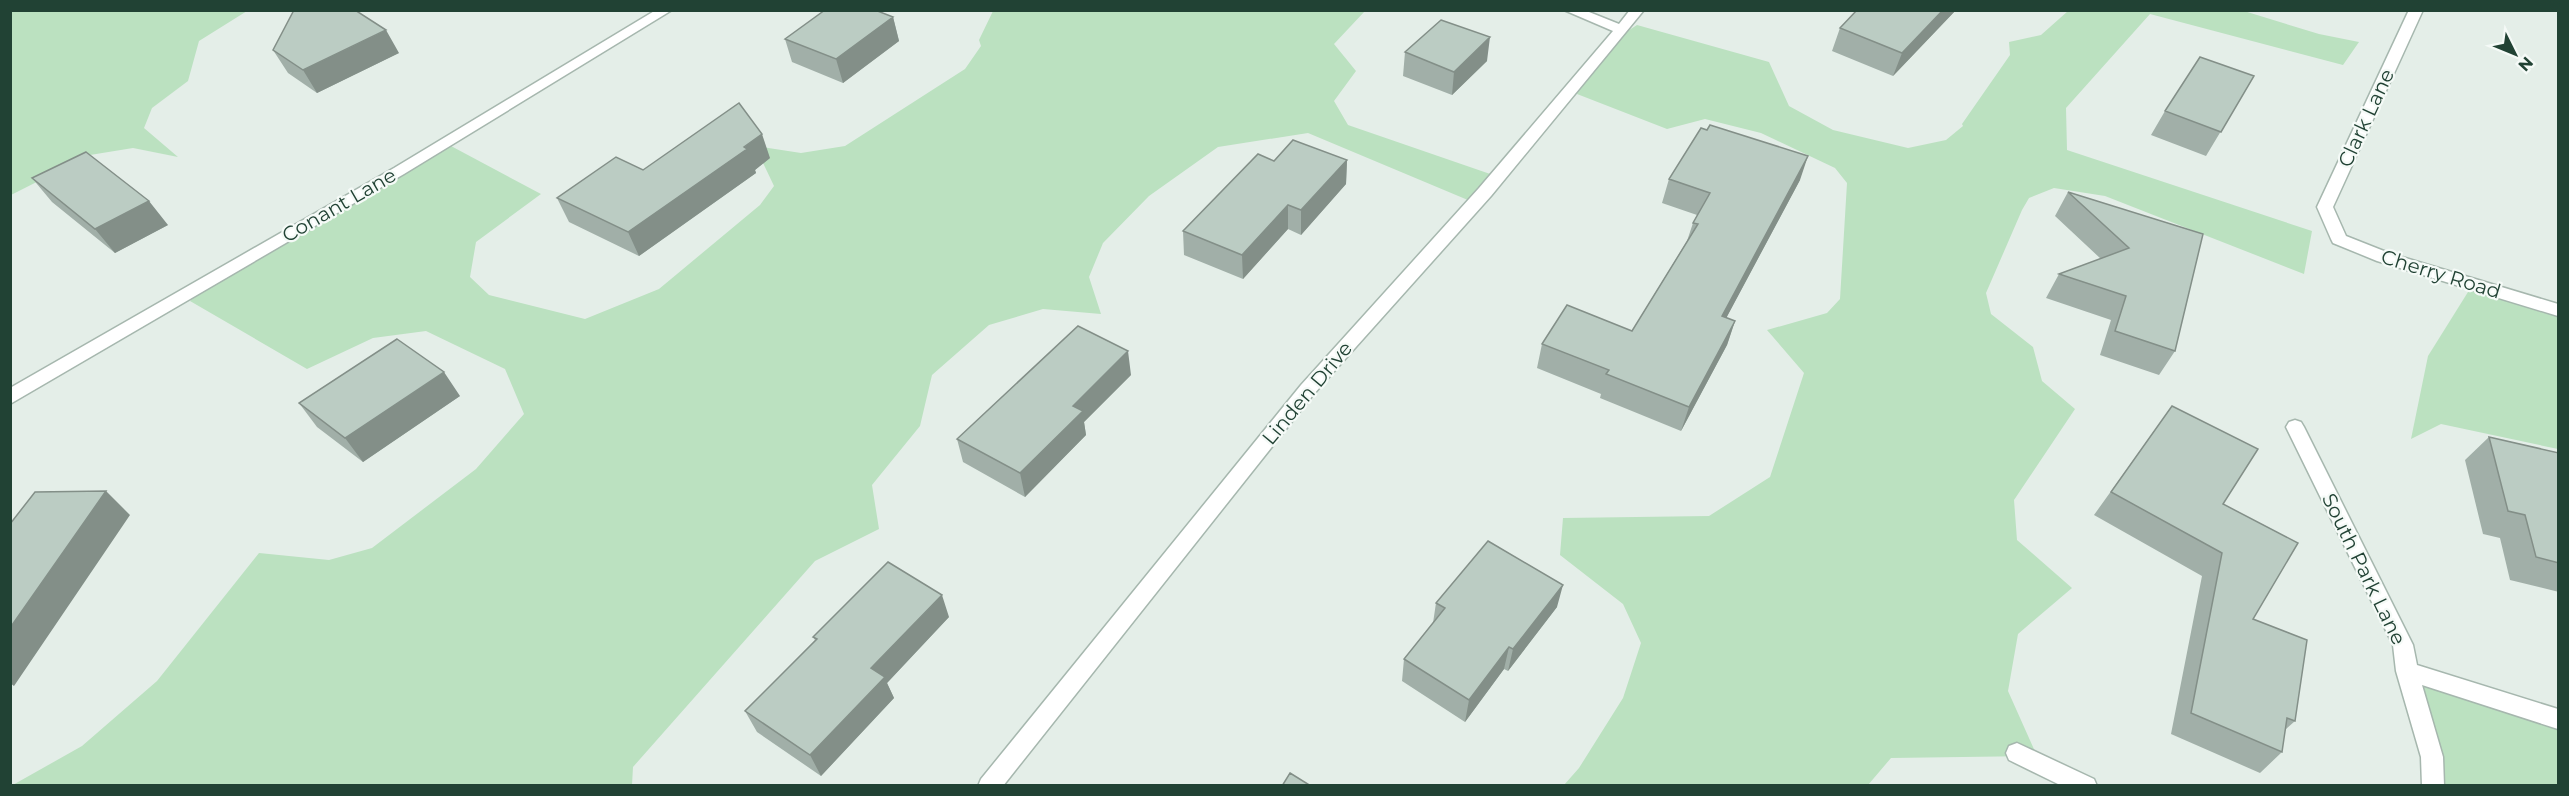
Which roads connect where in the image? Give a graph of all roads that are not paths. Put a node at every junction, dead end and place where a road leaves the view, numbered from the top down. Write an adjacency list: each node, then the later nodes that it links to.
1 (666, 10): 8 (street, Conant Lane)
2 (1570, 10): 5 (street)
3 (1638, 10): 5 (street, Linden Drive)
4 (2416, 10): 6 (street, Clark Lane)
5 (1622, 30): 13 (street, Linden Drive)
6 (2334, 225): 7 (street, Cherry Road)
7 (2559, 310)
8 (10, 397)
9 (2295, 427): 10 (street, South Park Lane)
10 (2407, 671): 11 (street); 15 (street, South Park Lane)
11 (2559, 719)
12 (2018, 753): 14 (street)
13 (989, 786)
14 (2086, 786)
15 (2433, 786)

